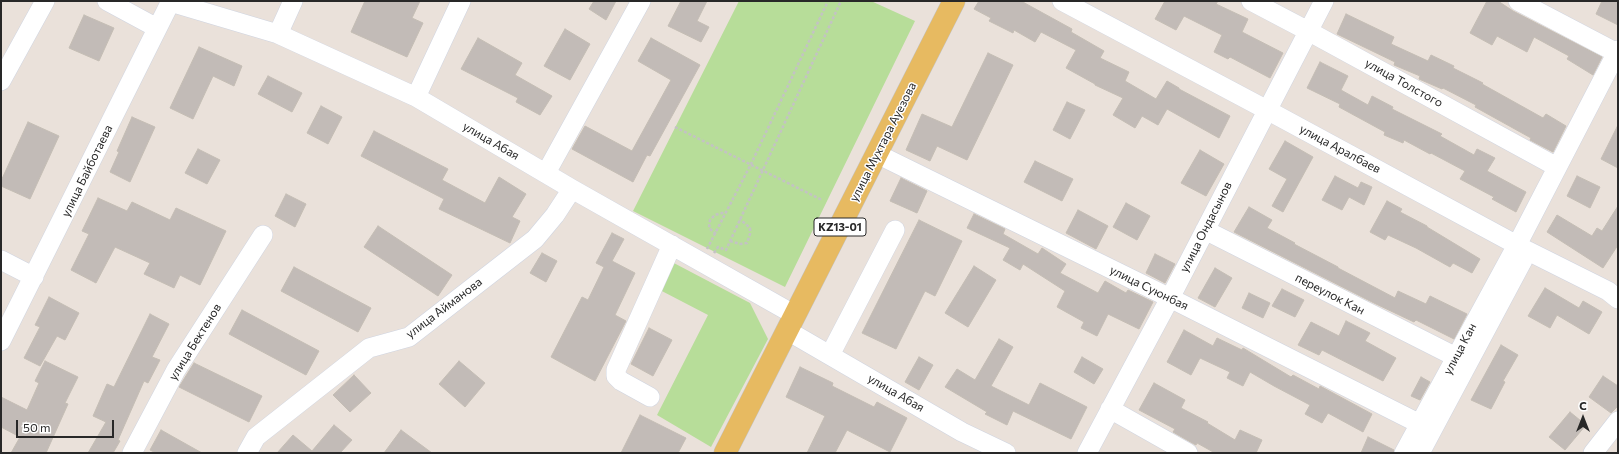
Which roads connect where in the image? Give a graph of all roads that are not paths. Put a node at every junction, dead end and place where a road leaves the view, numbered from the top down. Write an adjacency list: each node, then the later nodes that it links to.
1 (45, 1): 16 (street)
2 (107, 1): 12 (street)
3 (170, 1): 12 (street, улица Байботаева); 14 (street, улица Абая)
4 (293, 1): 14 (street)
5 (461, 1): 17 (street)
6 (641, 1): 21 (street)
7 (954, 1): 19 (main road, улица Мухтара Ауезова / KZ13-01)
8 (1062, 1): 18 (street, улица Аралбаев)
9 (1251, 1): 13 (street, улица Толстого)
10 (1324, 1): 13 (street, улица Ондасынов)
11 (1518, 1): 15 (street)
12 (157, 28): 29 (street, улица Байботаева)
13 (1308, 31): 18 (street, улица Ондасынов); 20 (street, улица Толстого)
14 (278, 34): 17 (street, улица Абая)
15 (1617, 52): 20 (street)
16 (1, 81)
17 (416, 98): 21 (street, улица Абая)
18 (1267, 110): 24 (street, улица Ондасынов); 27 (street, улица Аралбаев)
19 (877, 154): 31 (street, улица Суюнбая); 32 (main road, улица Мухтара Ауезова / KZ13-01)
20 (1556, 167): 27 (street)
21 (546, 173): 22 (street, улица Абая)
22 (572, 188): 26 (street, улица Абая); 41 (street, улица Айманова)
23 (895, 230): 34 (street)
24 (1205, 230): 31 (street, улица Ондасынов); 35 (street, переулок Кан)
25 (263, 235): 40 (street, улица Бектенов)
26 (672, 245): 32 (street, улица Абая); 36 (street)
27 (1522, 248): 30 (street, улица Аралбаев); 35 (street, улица Кан); 47 (street, улица Кан)
28 (1, 260): 29 (street)
29 (34, 277): 33 (street, улица Байботаева)
30 (1615, 290)
31 (1170, 298): 37 (street, улица Ондасынов); 39 (street, улица Суюнбая)
32 (792, 323): 34 (street, улица Абая); 42 (main road, улица Мухтара Ауезова / KZ13-01)
33 (1, 341)
34 (830, 355): 43 (street, улица Абая)
35 (1456, 357): 39 (street, улица Кан)
36 (650, 397)
37 (1110, 409): 44 (street, улица Ондасынов); 45 (street)
38 (1618, 421): 48 (street)
39 (1420, 424): 46 (street, улица Кан)
40 (132, 453)
41 (247, 453)
42 (725, 453)
43 (1006, 453)
44 (1087, 453)
45 (1188, 453)
46 (1404, 453)
47 (1420, 453)
48 (1594, 453)

